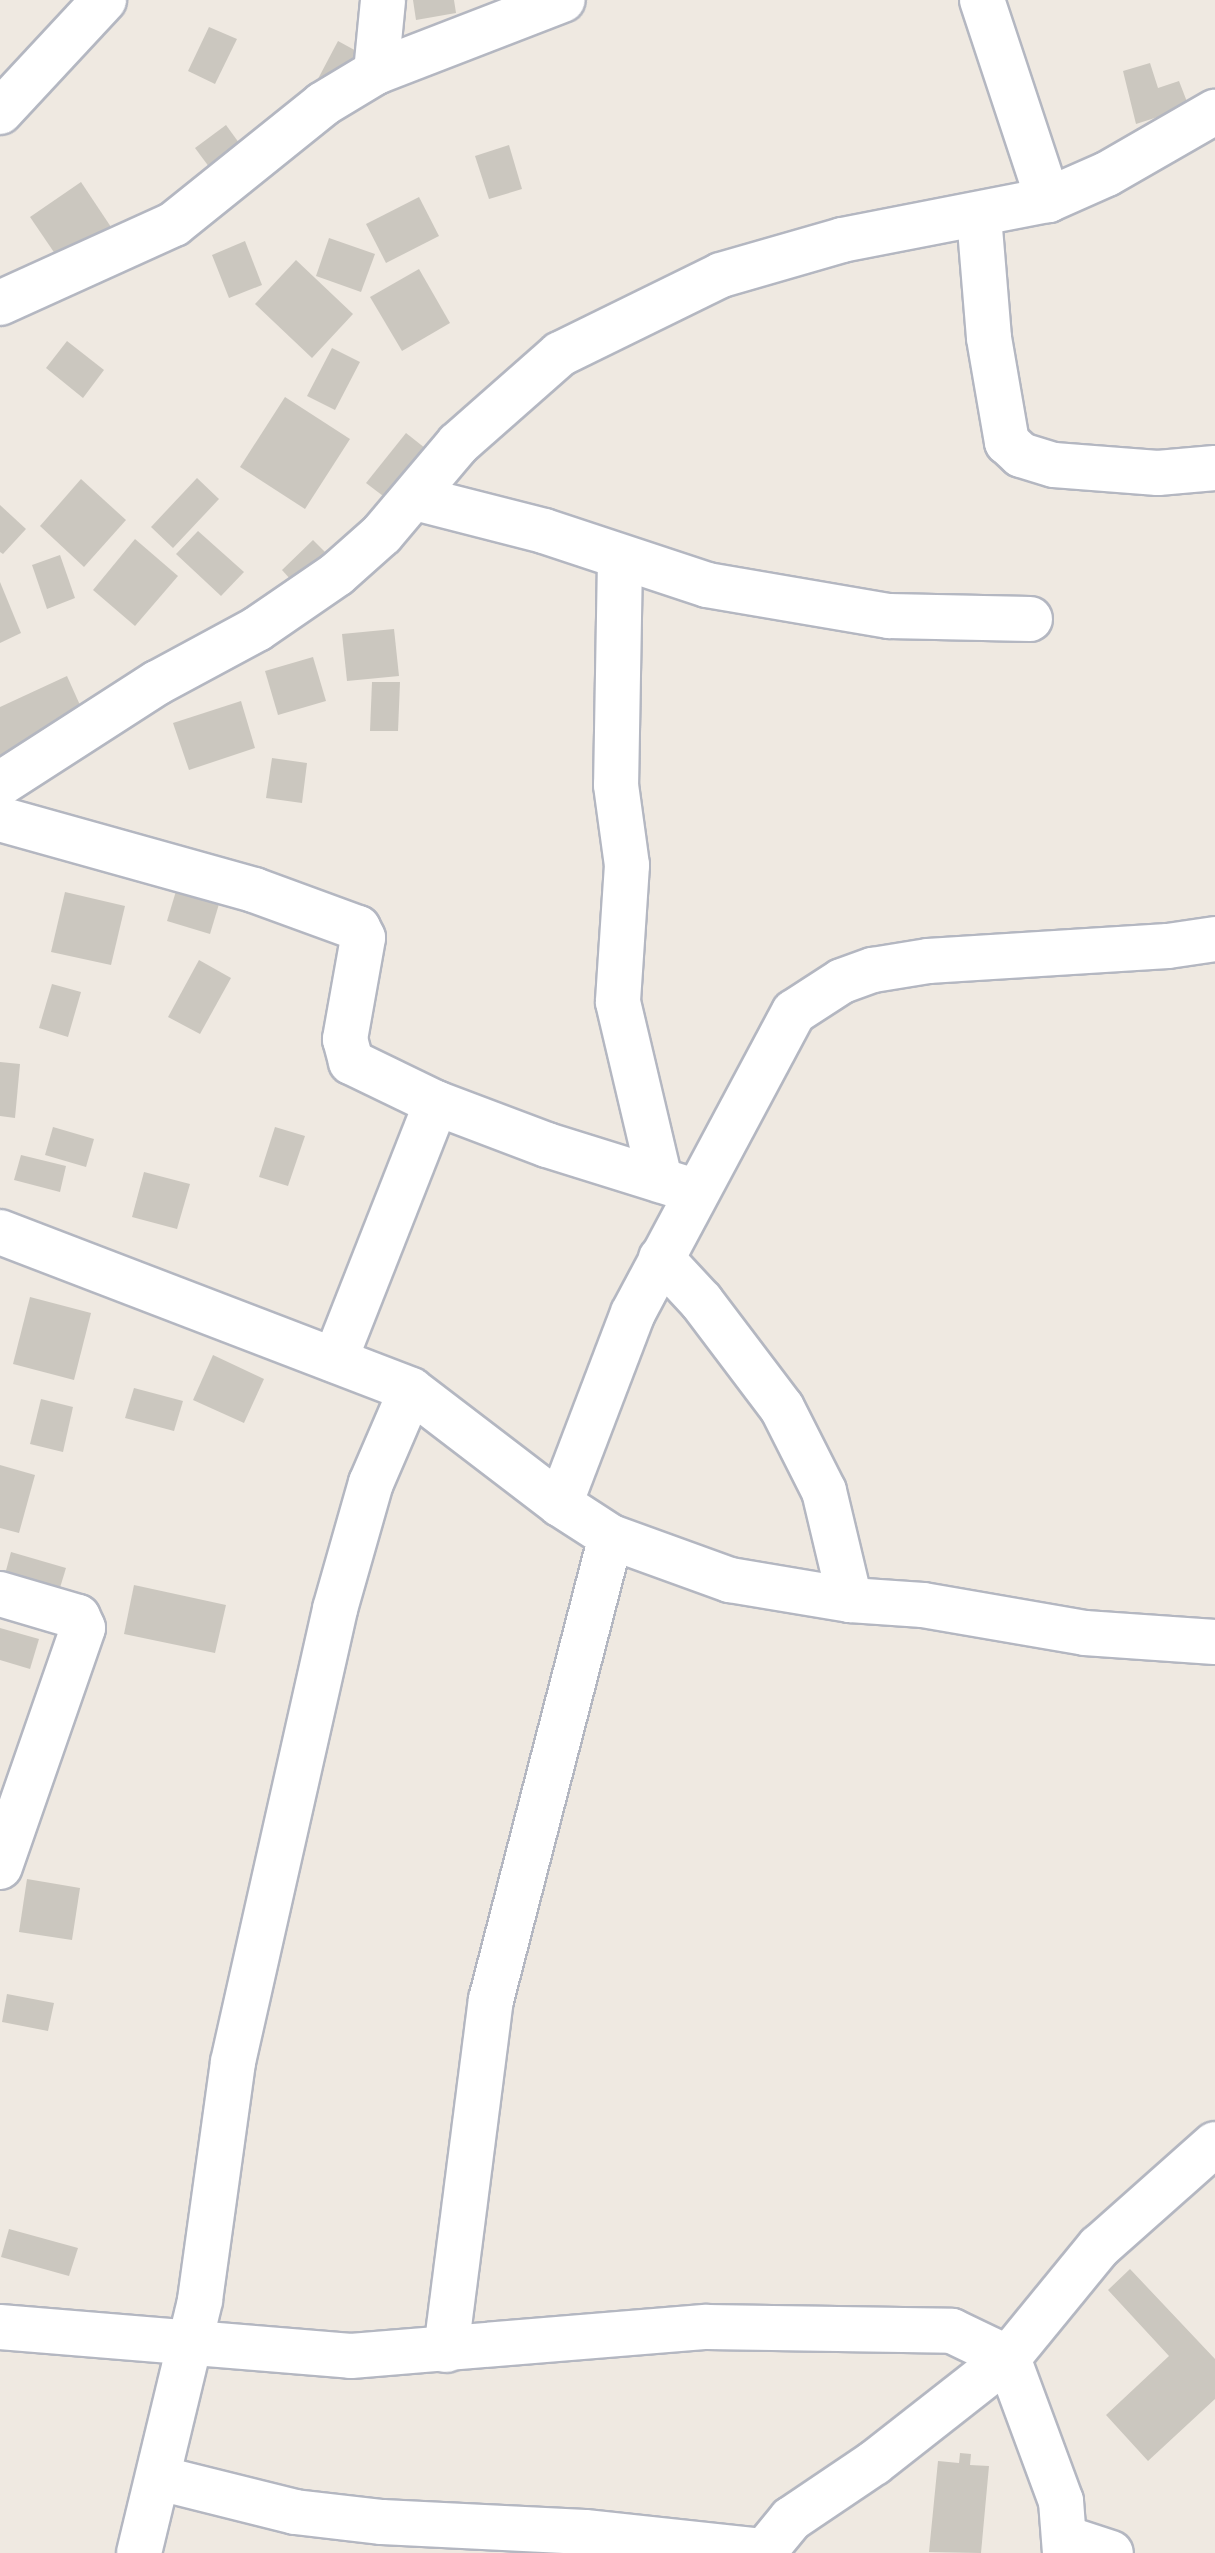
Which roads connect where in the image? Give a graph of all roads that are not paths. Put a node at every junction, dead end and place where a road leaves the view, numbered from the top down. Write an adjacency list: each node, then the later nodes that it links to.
1 (104, 0): 6 (street)
2 (383, 0): 5 (street)
3 (563, 0): 5 (street)
4 (982, 0): 8 (street)
5 (376, 72): 10 (street)
6 (0, 112)
7 (1215, 112): 8 (street)
8 (1048, 200): 9 (street)
9 (979, 216): 11 (street); 12 (street)
10 (0, 303)
11 (1215, 468)
12 (415, 498): 13 (street); 15 (street)
13 (620, 560): 14 (street); 19 (street)
14 (1030, 619)
15 (0, 784)
16 (0, 819): 18 (street)
17 (1215, 939): 20 (street)
18 (436, 1103): 19 (street); 23 (street)
19 (660, 1180): 20 (street)
20 (700, 1194): 22 (street)
21 (0, 1232): 23 (street)
22 (661, 1258): 25 (street); 28 (street)
23 (335, 1360): 24 (street)
24 (411, 1390): 25 (street); 33 (street)
25 (560, 1504): 26 (street)
26 (611, 1537): 28 (street); 34 (street)
27 (0, 1594): 30 (street)
28 (850, 1600): 29 (street)
29 (1215, 1642)
30 (4, 1843)
31 (1215, 2144): 35 (street)
32 (0, 2327): 33 (street)
33 (190, 2339): 34 (street); 36 (street)
34 (446, 2350): 35 (street)
35 (1008, 2358): 37 (street); 38 (street)
36 (159, 2478): 38 (street); 39 (street)
37 (1067, 2546): 40 (street)
38 (763, 2552)
39 (139, 2553)
40 (1111, 2553)

